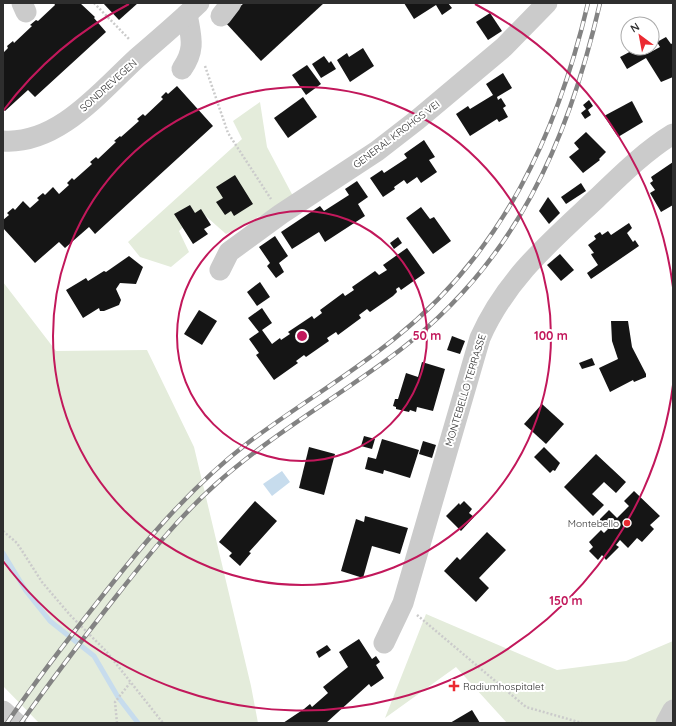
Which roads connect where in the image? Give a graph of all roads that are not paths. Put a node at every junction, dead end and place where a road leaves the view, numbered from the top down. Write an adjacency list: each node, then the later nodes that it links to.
1 (547, 3): 6 (street, GENERAL KROHGS VEI)
2 (193, 8): 3 (street); 5 (street, SONDREVEGEN)
3 (182, 69)
4 (673, 134): 7 (street, MONTEBELLO TERRASSE)
5 (3, 141)
6 (220, 270)
7 (384, 643)
8 (673, 710): 11 (street)
9 (3, 711): 10 (street)
10 (16, 723)
11 (666, 723)

